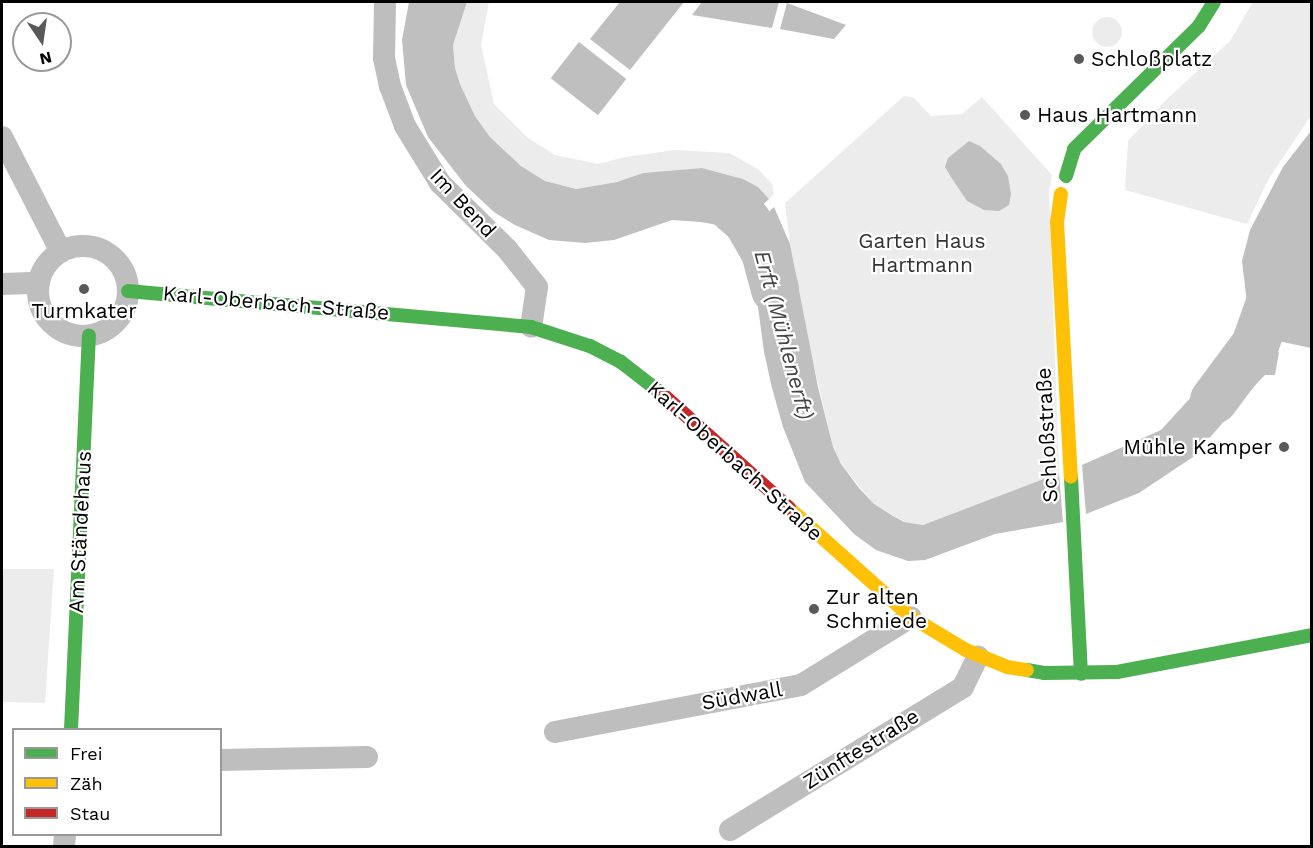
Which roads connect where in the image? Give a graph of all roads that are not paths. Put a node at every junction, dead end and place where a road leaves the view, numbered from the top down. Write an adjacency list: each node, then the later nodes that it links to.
1 (385, 2): 10 (street, Im Bend)
2 (1214, 2): 4 (street)
3 (2, 137): 6 (street)
4 (1066, 176)
5 (1061, 194): 15 (street, Schloßstraße)
6 (61, 252): 7 (street); 9 (street)
7 (39, 283): 8 (street); 11 (street)
8 (2, 284)
9 (128, 291): 10 (street, Karl-Oberbach-Straße); 11 (street)
10 (531, 327): 12 (street, Karl-Oberbach-Straße)
11 (89, 335): 16 (street, Am Ständehaus)
12 (911, 617): 14 (street, Karl-Oberbach-Straße); 17 (street, Südwall)
13 (1311, 635): 15 (street, Karl-Oberbach-Straße)
14 (978, 656): 15 (street, Karl-Oberbach-Straße); 20 (street, Zünftestraße)
15 (1081, 674)
16 (71, 728)
17 (555, 732)
18 (367, 757): 19 (street)
19 (222, 760)
20 (730, 830)

